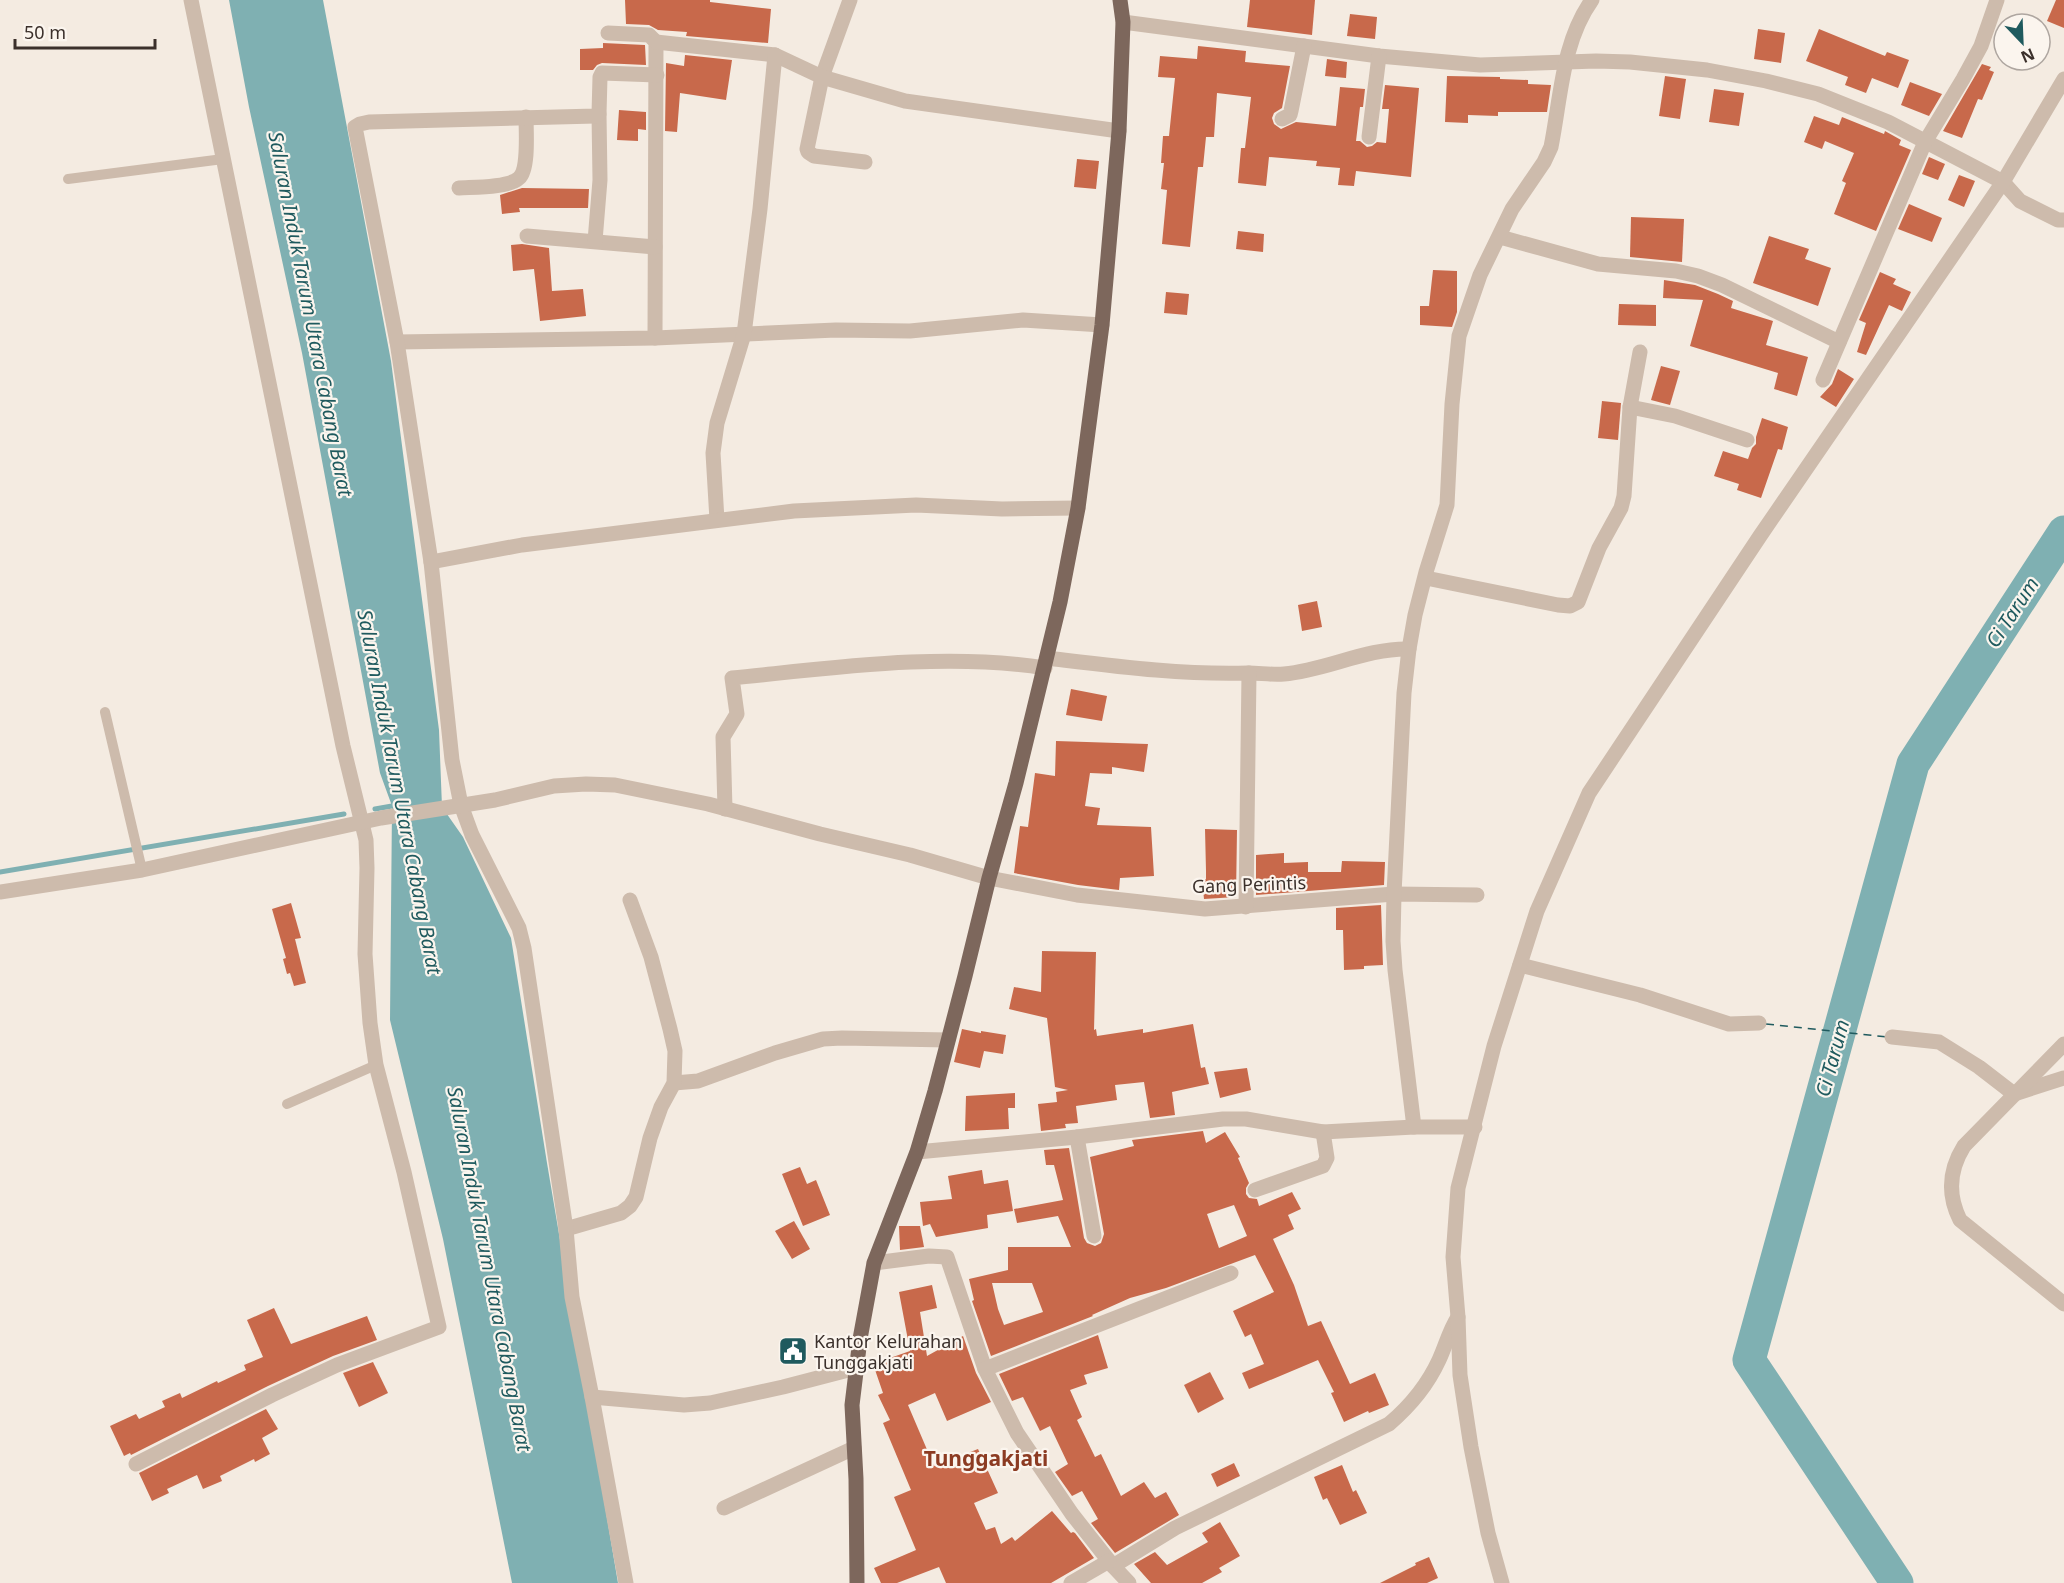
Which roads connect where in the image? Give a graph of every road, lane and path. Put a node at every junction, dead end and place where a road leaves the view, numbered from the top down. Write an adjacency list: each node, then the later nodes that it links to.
1 (191, 0): 22 (street)
2 (850, 0): 14 (street)
3 (1120, 0): 6 (main road)
4 (1592, 0): 12 (street)
5 (1997, 0): 21 (street)
6 (1123, 22): 9 (street); 19 (main road)
7 (608, 33): 8 (street)
8 (656, 42): 10 (street); 13 (street)
9 (1304, 46): 11 (street); 18 (street)
10 (775, 55): 14 (street); 33 (street)
11 (1379, 56): 12 (street); 20 (street)
12 (1567, 62): 21 (street); 29 (street)
13 (657, 75): 16 (street); 31 (street)
14 (822, 77): 19 (street); 23 (street)
15 (2064, 79): 25 (street)
16 (599, 114): 17 (street); 30 (street)
17 (526, 117): 26 (street); 35 (street)
18 (1282, 119)
19 (1119, 131): 32 (main road)
20 (1369, 137)
21 (1925, 142): 25 (street); 36 (street)
22 (223, 159): 24 (lane); 51 (street)
23 (865, 162)
24 (68, 179)
25 (2003, 182): 27 (street); 59 (street)
26 (459, 188)
27 (2064, 220)
28 (528, 236): 30 (street)
29 (1500, 237): 36 (street); 44 (street)
30 (595, 241): 31 (street)
31 (655, 247): 34 (street)
32 (1102, 325): 33 (street); 41 (main road)
33 (744, 334): 34 (street); 42 (street)
34 (655, 338): 35 (street)
35 (397, 342): 43 (street)
36 (1839, 342): 38 (street)
37 (1640, 352): 39 (street)
38 (1823, 380)
39 (1630, 407): 40 (street); 44 (street)
40 (1747, 440)
41 (1078, 508): 42 (street); 46 (main road)
42 (717, 520): 43 (street)
43 (431, 562): 49 (street)
44 (1426, 578): 45 (street)
45 (1409, 649): 47 (street); 55 (street)
46 (1046, 663): 47 (street); 50 (street); 53 (main road)
47 (1250, 673): 58 (street)
48 (105, 712): 52 (lane)
49 (460, 805): 50 (street, Gang Perintis); 51 (street, Gang Perintis); 75 (street)
50 (725, 809): 53 (street, Gang Perintis)
51 (362, 822): 52 (street, Gang Perintis); 64 (street)
52 (141, 864): 54 (street, Gang Perintis)
53 (988, 878): 58 (street, Gang Perintis); 62 (main road)
54 (0, 892)
55 (1394, 894): 56 (street, Gang Perintis); 58 (street, Gang Perintis); 69 (street)
56 (1478, 895)
57 (630, 900): 66 (street)
58 (1246, 907)
59 (1520, 965): 60 (street); 70 (street)
60 (1759, 1023)
61 (1892, 1037): 67 (street)
62 (948, 1040): 66 (street); 73 (main road)
63 (2064, 1044): 67 (street)
64 (376, 1065): 68 (lane); 85 (street)
65 (2064, 1078): 67 (street)
66 (674, 1083): 75 (street)
67 (2014, 1094): 79 (street)
68 (287, 1104)
69 (1414, 1127): 70 (street); 71 (street)
70 (1475, 1127): 80 (street)
71 (1323, 1132): 72 (street); 74 (street)
72 (1077, 1137): 73 (street); 76 (street)
73 (917, 1152): 77 (main road)
74 (1255, 1190)
75 (566, 1229): 83 (street)
76 (1094, 1236)
77 (874, 1263): 81 (main road); 82 (street)
78 (1231, 1273): 82 (street)
79 (2064, 1304)
80 (1458, 1317): 87 (street); 92 (street)
81 (856, 1368): 83 (street); 84 (main road)
82 (985, 1369): 87 (street)
83 (592, 1397): 88 (street)
84 (854, 1448): 86 (street); 89 (main road)
85 (136, 1464)
86 (724, 1508)
87 (1111, 1563): 90 (street); 91 (street)
88 (626, 1583)
89 (857, 1583)
90 (1071, 1583)
91 (1129, 1583)
92 (1502, 1583)

